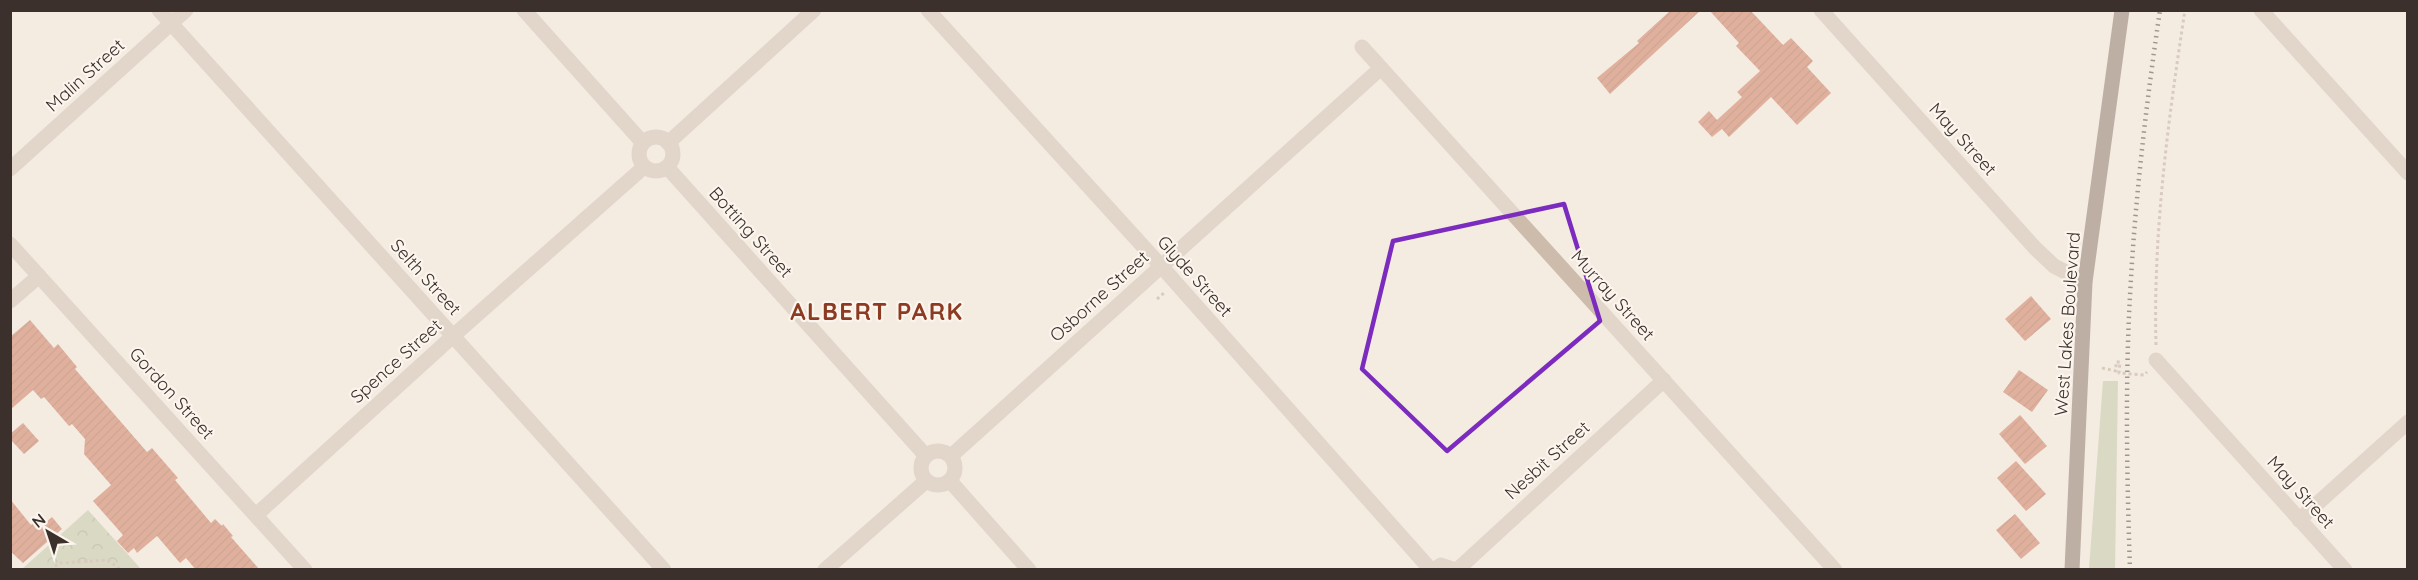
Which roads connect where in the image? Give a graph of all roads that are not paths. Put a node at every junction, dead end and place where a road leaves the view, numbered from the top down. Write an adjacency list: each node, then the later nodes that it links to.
1 (159, 10): 9 (street, Selth Street)
2 (186, 10): 9 (street, Malin Street)
3 (524, 10): 13 (street)
4 (814, 10): 12 (street)
5 (928, 10): 19 (street, Glyde Street)
6 (1821, 10): 21 (street, May Street)
7 (2122, 10): 21 (main road, West Lakes Boulevard)
8 (2260, 10): 17 (street)
9 (171, 23): 16 (street, Malin Street); 23 (street, Selth Street)
10 (1362, 48): 11 (street, Murray Street)
11 (1381, 68): 19 (street, Osborne Street); 25 (street, Murray Street)
12 (668, 142): 13 (street); 15 (street)
13 (643, 143): 14 (street)
14 (644, 167): 15 (street); 23 (street, Spence Street)
15 (667, 167): 27 (street, Botting Street)
16 (10, 169)
17 (2408, 173)
18 (10, 244): 20 (street, Gordon Street)
19 (1161, 267): 28 (street, Osborne Street); 37 (street, Glyde Street)
20 (39, 276): 22 (street); 31 (street, Gordon Street)
21 (2085, 282): 40 (main road, West Lakes Boulevard)
22 (10, 302)
23 (453, 336): 31 (street, Spence Street); 34 (street, Selth Street)
24 (2156, 360): 32 (street, May Street)
25 (1664, 380): 38 (street, Nesbit Street); 39 (street, Murray Street)
26 (2408, 422): 32 (street)
27 (926, 456): 28 (street); 29 (street)
28 (951, 456): 30 (street)
29 (926, 481): 30 (street); 35 (street)
30 (950, 481): 36 (street)
31 (256, 515): 33 (street, Gordon Street)
32 (2299, 520): 41 (street, May Street)
33 (305, 570)
34 (664, 570)
35 (825, 570)
36 (1029, 570)
37 (1432, 570): 38 (street)
38 (1456, 570)
39 (1835, 570)
40 (2072, 570)
41 (2344, 570)

